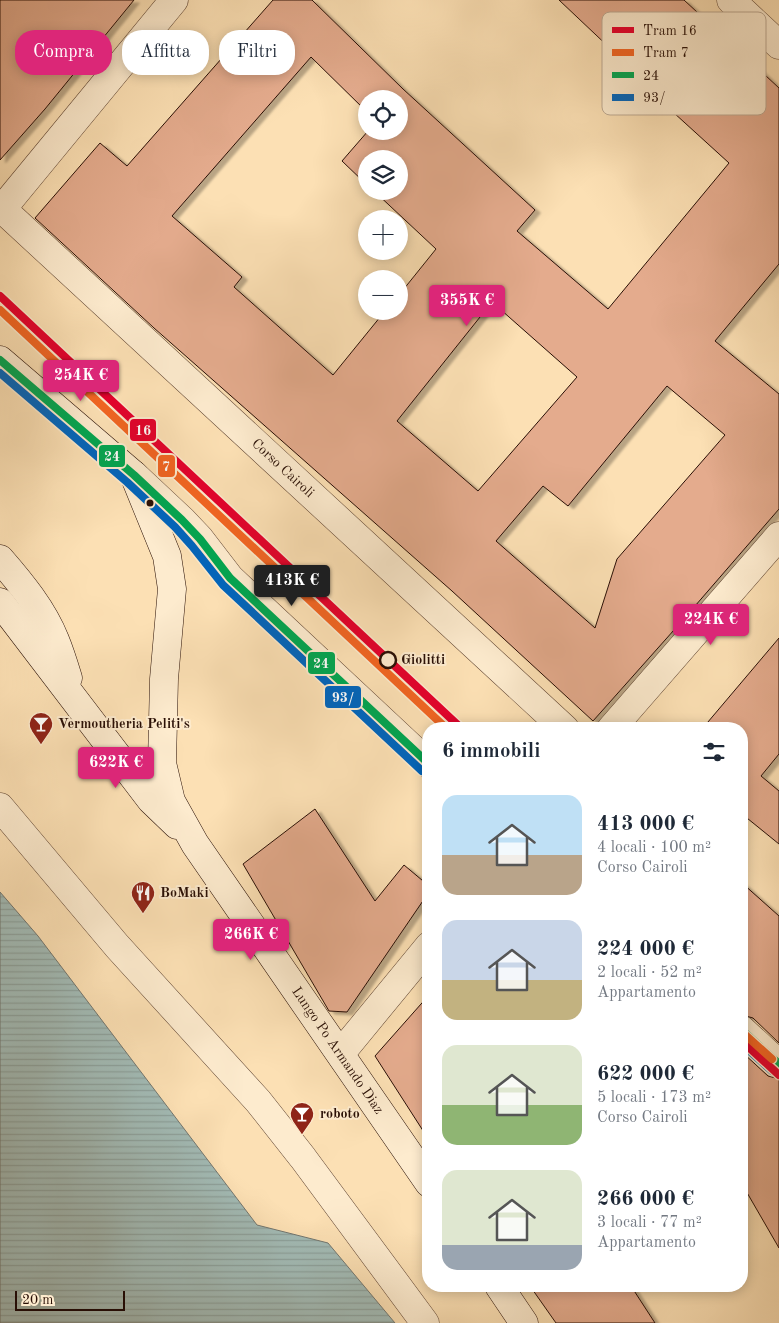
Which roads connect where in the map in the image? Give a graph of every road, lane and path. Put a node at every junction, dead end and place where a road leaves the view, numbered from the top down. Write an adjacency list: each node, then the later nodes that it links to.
1 (174, 0): 6 (street)
2 (731, 0): 3 (street)
3 (744, 12)
4 (766, 32): 5 (street)
5 (779, 44)
6 (1, 208): 13 (street, Corso Cairoli)
7 (0, 360): 8 (street)
8 (134, 475): 15 (street); 17 (street)
9 (779, 536): 14 (street)
10 (0, 558): 12 (street)
11 (0, 602): 12 (street)
12 (76, 701): 17 (street)
13 (557, 722)
14 (617, 722)
15 (422, 757)
16 (0, 807): 24 (street)
17 (195, 844): 20 (street, Lungo Po Armando Diaz)
18 (422, 955): 20 (street)
19 (748, 1036): 21 (street)
20 (341, 1053): 22 (street, Lungo Po Armando Diaz)
21 (779, 1064)
22 (422, 1173)
23 (503, 1292): 25 (street)
24 (425, 1323)
25 (524, 1323)

